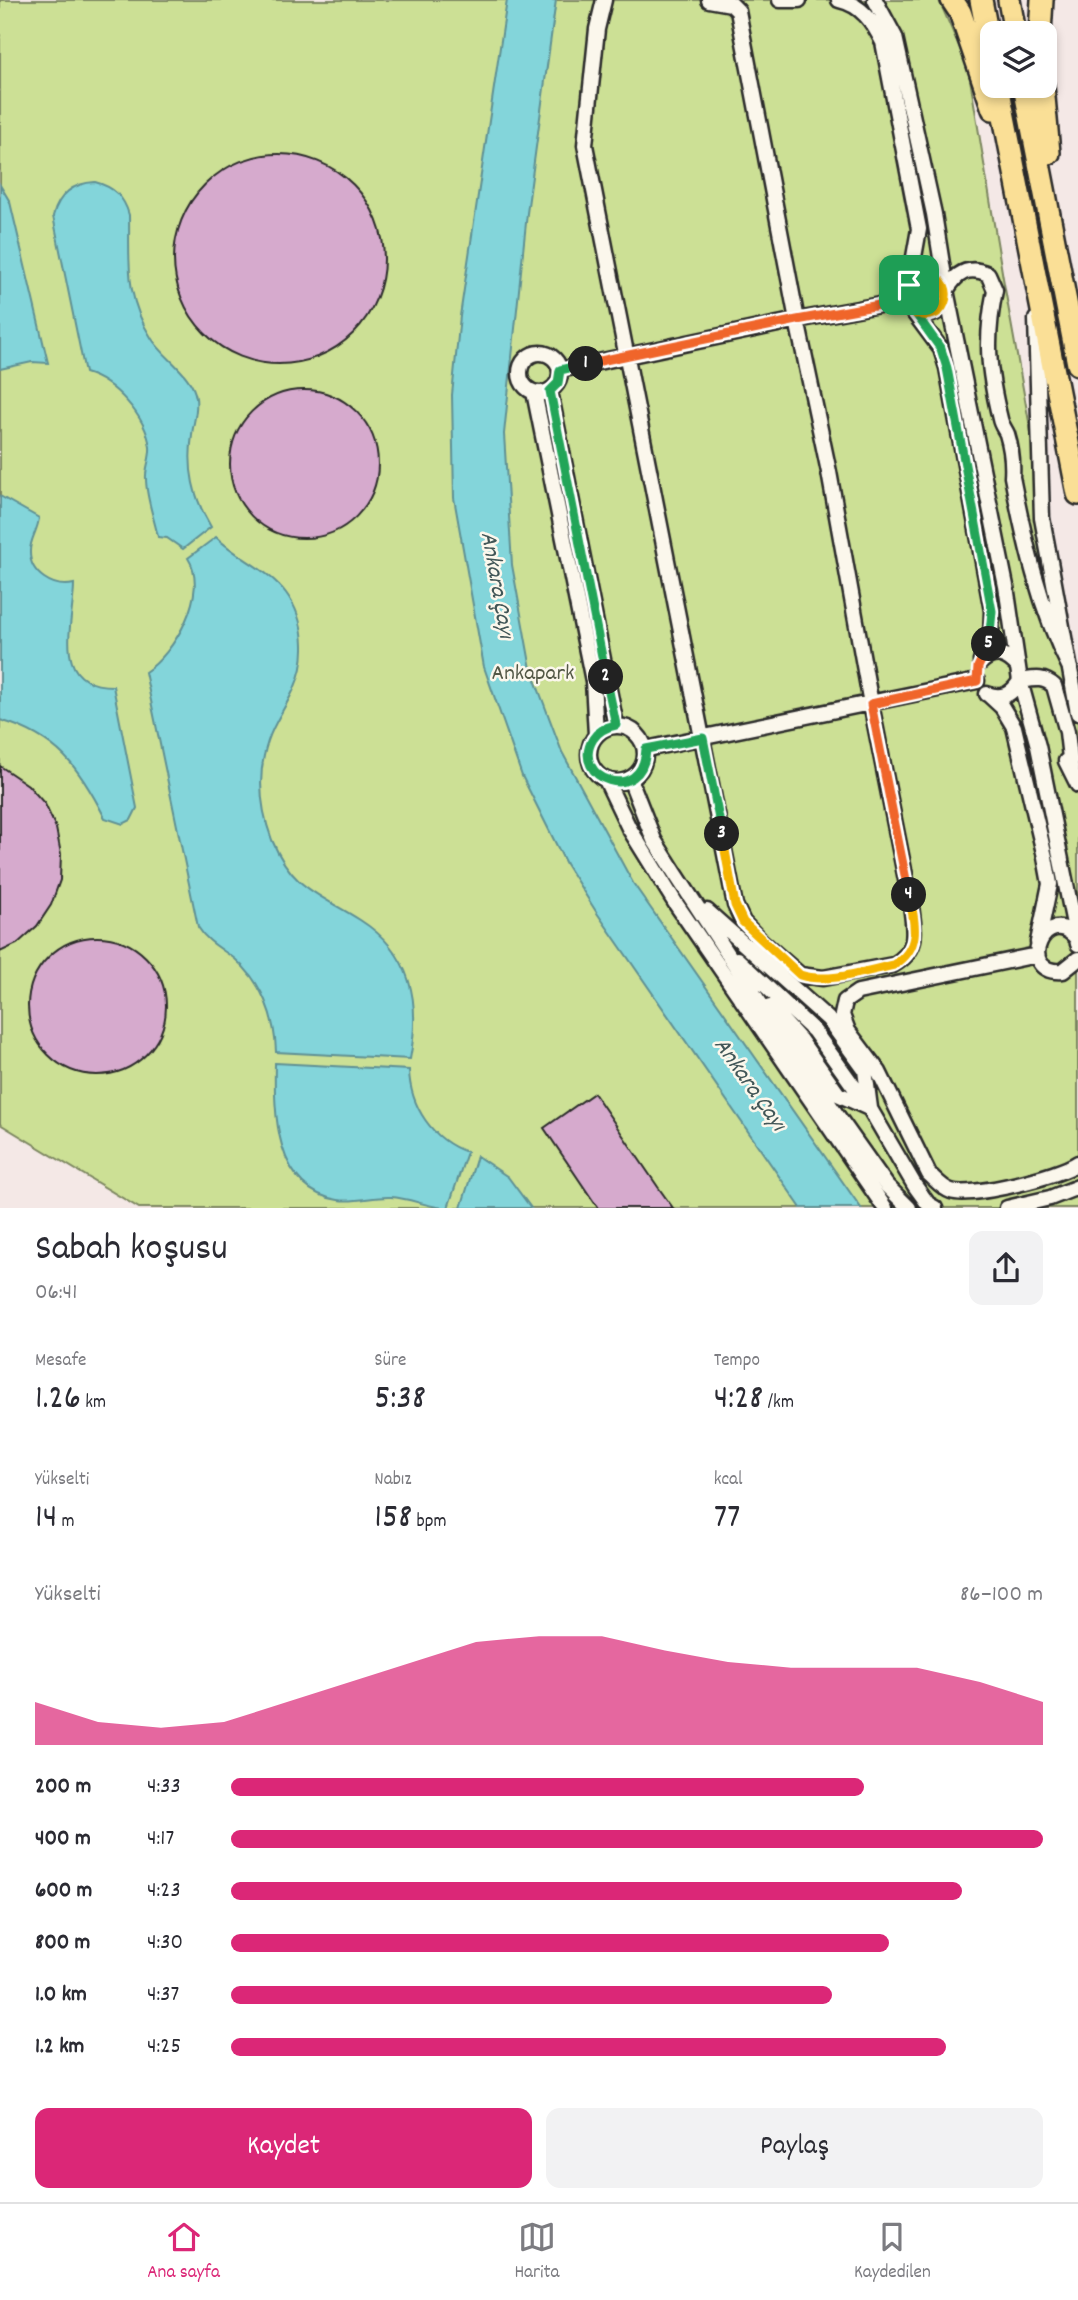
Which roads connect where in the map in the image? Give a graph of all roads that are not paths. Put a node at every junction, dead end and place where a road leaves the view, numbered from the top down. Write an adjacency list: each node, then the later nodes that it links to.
1 (604, 0): 24 (lane)
2 (709, 0): 23 (lane)
3 (780, 0): 4 (lane)
4 (799, 0)
5 (839, 0): 20 (lane)
6 (875, 0): 21 (lane)
7 (952, 0): 17 (highway)
8 (981, 0): 11 (highway)
9 (1009, 0): 12 (highway)
10 (1042, 0): 13 (highway)
11 (985, 21)
12 (1013, 21)
13 (1041, 21)
14 (1000, 98): 17 (highway)
15 (1026, 98): 19 (highway)
16 (1044, 98): 19 (highway)
17 (1015, 176): 18 (highway)
18 (1035, 275): 29 (highway); 31 (lane)
19 (1060, 281): 25 (highway)
20 (909, 285): 21 (lane); 22 (lane)
21 (946, 291): 22 (lane); 31 (lane); 32 (lane)
22 (910, 305): 23 (lane); 30 (lane)
23 (797, 320): 24 (lane); 35 (lane)
24 (626, 356): 26 (lane); 39 (lane)
25 (1078, 364)
26 (560, 370): 27 (lane); 28 (lane)
27 (550, 391): 28 (lane); 37 (lane)
28 (534, 392): 38 (lane)
29 (1078, 494)
30 (981, 661): 32 (lane); 33 (lane)
31 (1070, 668): 36 (lane)
32 (1019, 674): 34 (lane); 43 (lane); 46 (lane)
33 (977, 681): 34 (lane); 35 (lane)
34 (989, 695): 47 (lane)
35 (871, 704): 39 (lane); 39 (lane)
36 (1078, 713)
37 (616, 725): 38 (lane); 40 (lane)
38 (596, 735): 42 (lane)
39 (703, 738): 40 (lane)
40 (646, 749): 41 (lane)
41 (630, 779): 42 (lane); 44 (lane)
42 (606, 780): 57 (lane)
43 (1078, 785)
44 (688, 894): 45 (lane); 52 (lane)
45 (706, 920): 48 (lane); 52 (lane)
46 (1077, 942): 47 (lane)
47 (1038, 948): 49 (lane); 55 (lane)
48 (725, 950): 50 (lane); 54 (lane)
49 (1078, 959)
50 (738, 970): 51 (lane); 53 (lane)
51 (751, 990): 53 (lane); 58 (lane)
52 (867, 1091): 54 (lane)
53 (854, 1101): 54 (lane)
54 (870, 1109): 59 (lane)
55 (1078, 1163)
56 (1078, 1187): 60 (lane)
57 (885, 1208)
58 (909, 1208)
59 (935, 1208)
60 (1007, 1208)

